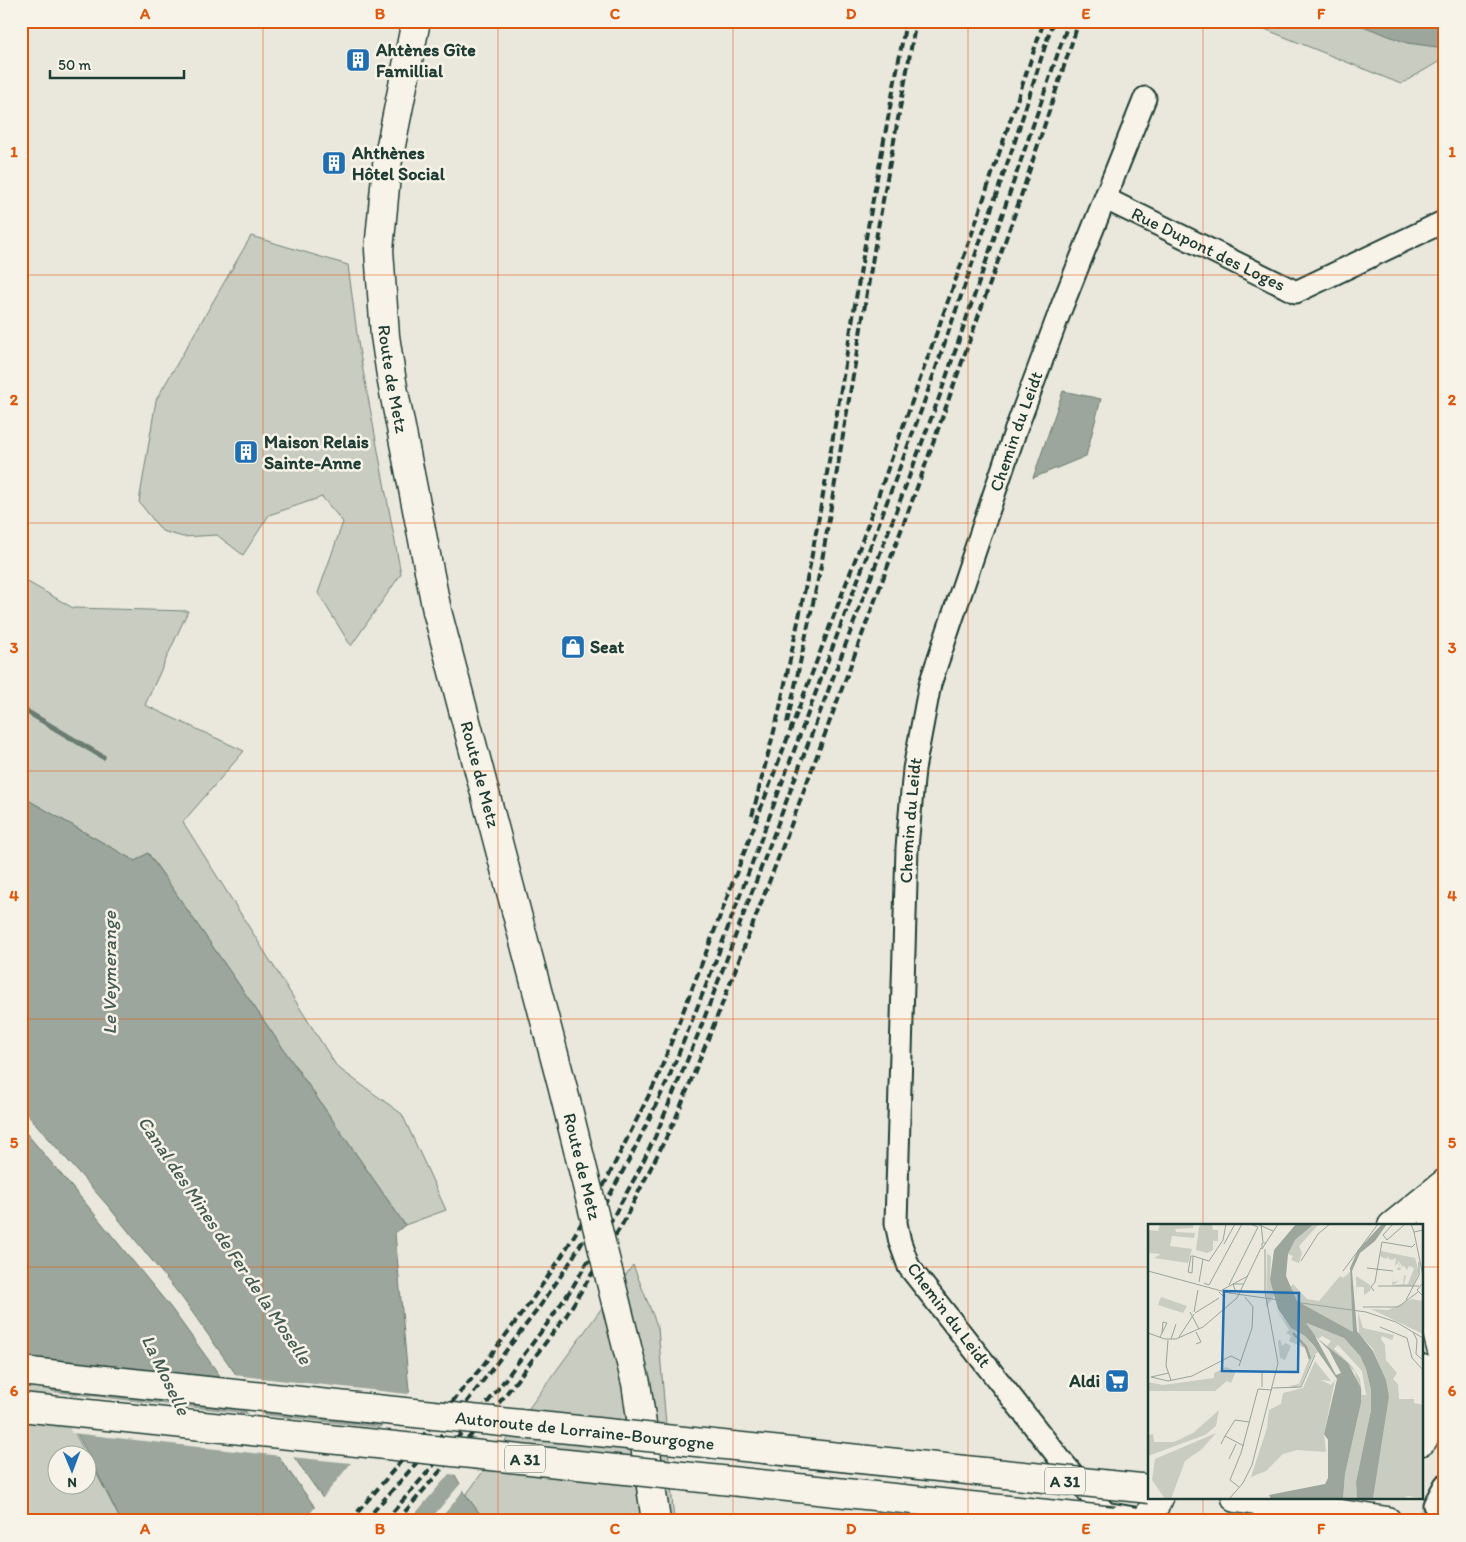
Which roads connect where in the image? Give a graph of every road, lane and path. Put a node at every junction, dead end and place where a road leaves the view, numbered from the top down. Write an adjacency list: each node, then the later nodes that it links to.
1 (416, 21): 22 (main road, Route de Metz, bridge)
2 (1145, 98): 3 (street, Chemin du Leidt)
3 (1106, 198): 4 (street, Rue Dupont des Loges); 21 (street, Chemin du Leidt)
4 (1445, 221)
5 (1445, 1182): 7 (main road)
6 (1445, 1198): 9 (main road)
7 (1394, 1224)
8 (1424, 1300): 9 (main road)
9 (1434, 1321): 10 (main road)
10 (1445, 1363)
11 (21, 1371): 16 (main road, Autoroute de Lorraine-Bourgogne / A 31, bridge)
12 (1424, 1372): 14 (main road)
13 (21, 1407): 20 (main road, Autoroute de Lorraine-Bourgogne / A 31, bridge)
14 (1424, 1437)
15 (1445, 1485): 19 (street)
16 (1148, 1489)
17 (1158, 1500): 23 (main road)
18 (1249, 1500): 24 (main road)
19 (1434, 1505)
20 (1035, 1516): 21 (main road, Autoroute de Lorraine-Bourgogne / A 31, bridge)
21 (1110, 1518): 23 (street)
22 (656, 1521)
23 (1146, 1521)
24 (1387, 1521)

